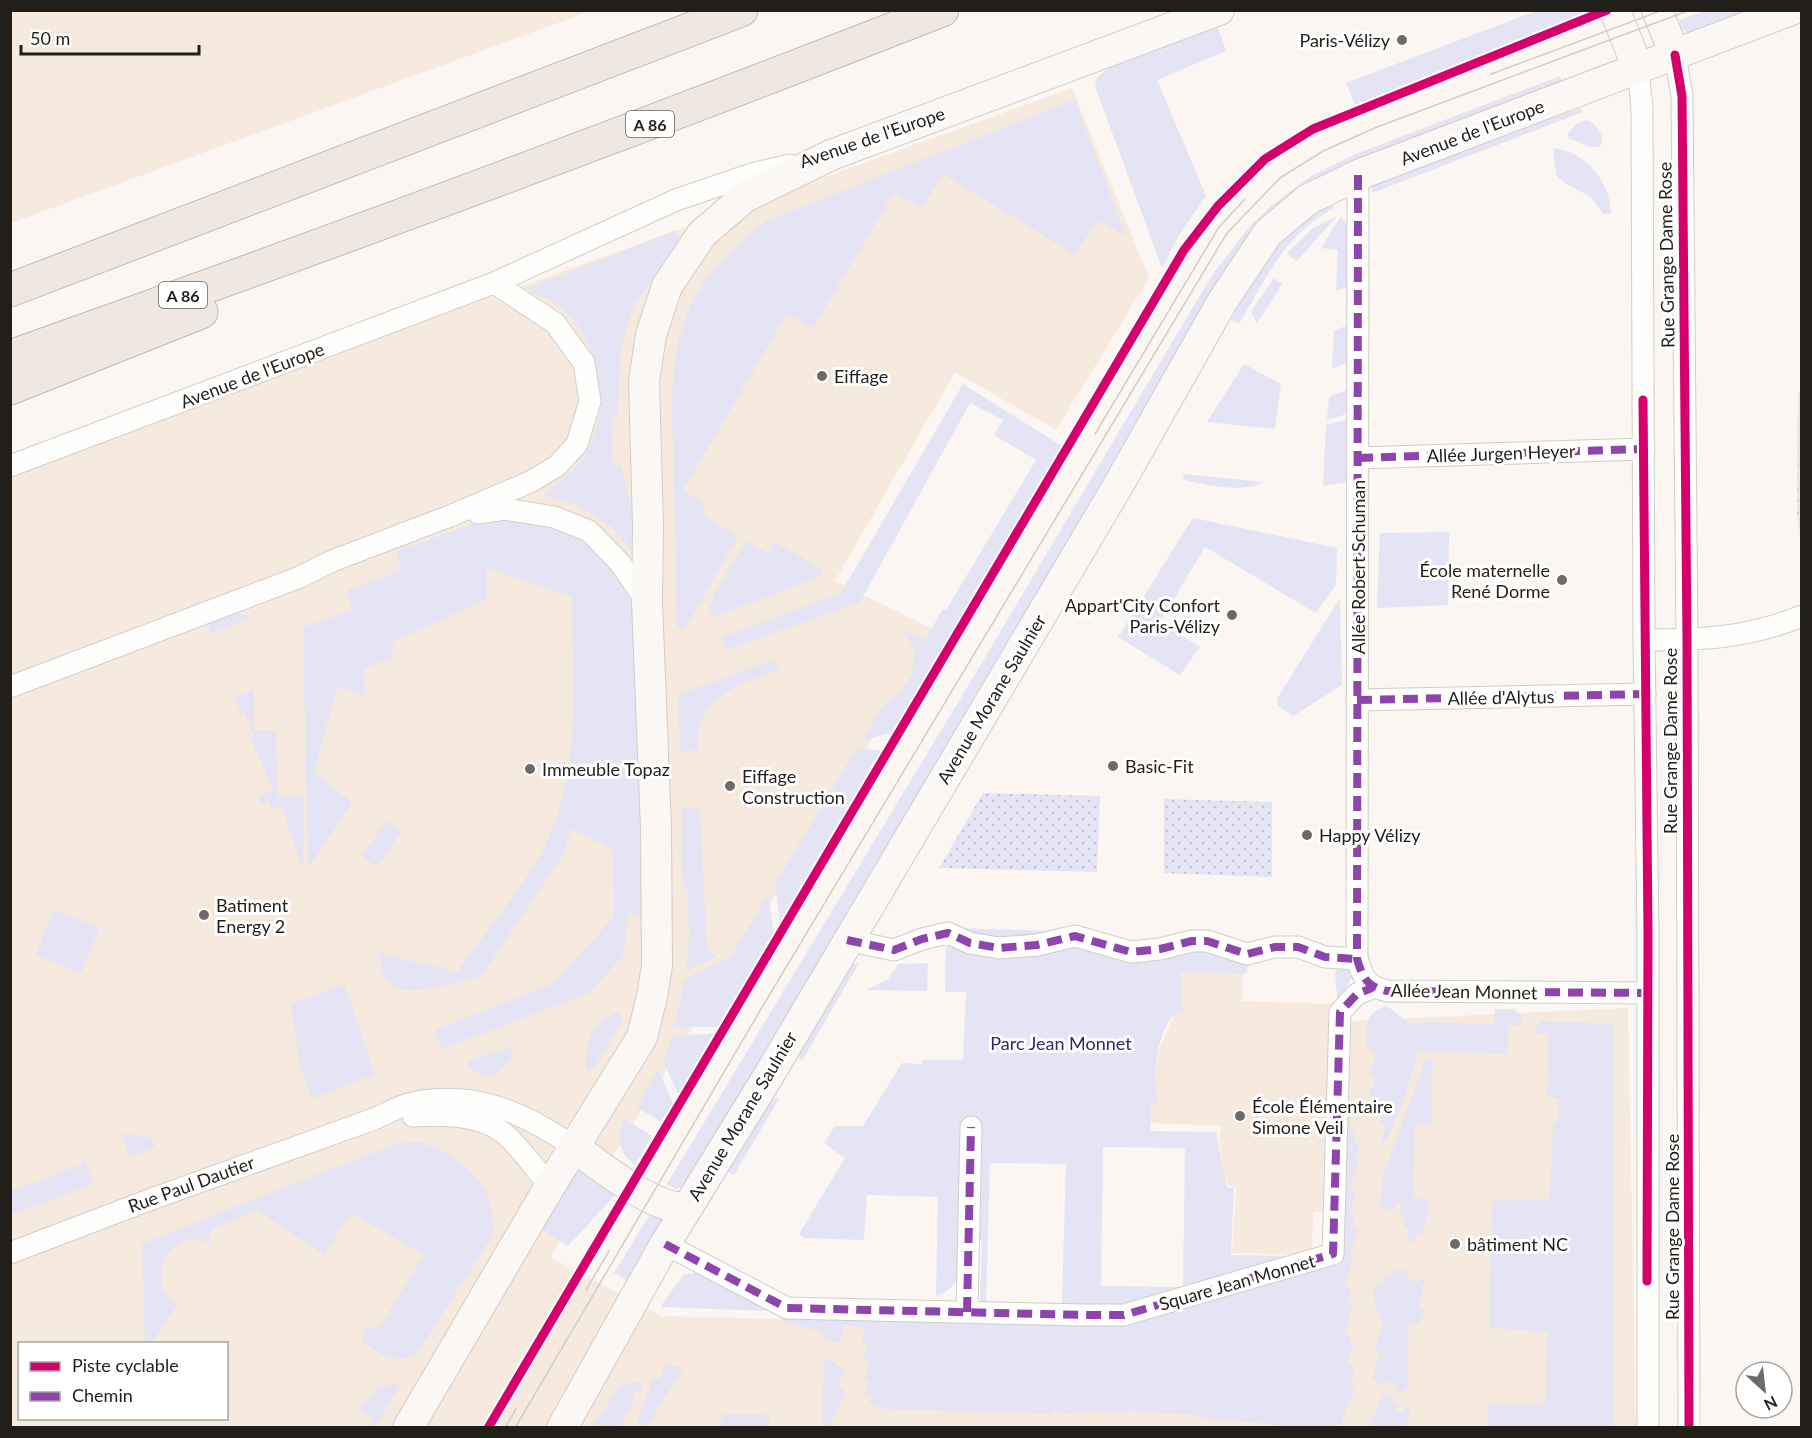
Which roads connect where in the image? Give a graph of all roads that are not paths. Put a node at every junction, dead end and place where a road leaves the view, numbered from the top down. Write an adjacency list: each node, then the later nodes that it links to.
1 (741, 10): 14 (highway)
2 (942, 10): 12 (highway, A 86)
3 (1219, 10): 9 (main road, Avenue de l'Europe)
4 (1615, 10): 8 (main road)
5 (1657, 10): 7 (main road)
6 (1791, 10): 7 (main road, Avenue de l'Europe)
7 (1675, 55): 8 (main road, Avenue de l'Europe); 24 (street, Rue Grange Dame Rose)
8 (1638, 69): 10 (main road, Avenue de l'Europe); 17 (street, Rue Grange Dame Rose)
9 (831, 154): 13 (street, Avenue de l'Europe); 21 (main road)
10 (1358, 176): 11 (main road, Avenue de l'Europe); 18 (street, Allée Robert Schuman)
11 (1307, 200): 28 (main road, Avenue Morane Saulnier)
12 (356, 234): 15 (highway, A 86); 16 (highway)
13 (494, 282): 19 (street, Avenue de l'Europe); 20 (street)
14 (10, 290)
15 (10, 357)
16 (10, 388)
17 (1644, 449): 18 (street, Allée Jurgen Heyer); 23 (street, Rue Grange Dame Rose)
18 (1358, 458): 27 (street, Allée Robert Schuman)
19 (10, 466)
20 (450, 516): 21 (street); 25 (street)
21 (647, 602): 34 (main road)
22 (1802, 616): 24 (street)
23 (1644, 640): 24 (street); 26 (street, Rue Grange Dame Rose)
24 (1687, 640): 43 (street, Rue Grange Dame Rose)
25 (10, 687)
26 (1645, 694): 27 (street, Allée d'Alytus); 31 (street, Rue Grange Dame Rose)
27 (1358, 700): 29 (street, Allée Robert Schuman)
28 (848, 940): 29 (street); 36 (main road, Avenue Morane Saulnier)
29 (1357, 958): 30 (street, Allée Jean Monnet)
30 (1372, 988): 31 (street, Allée Jean Monnet); 39 (street, Square Jean Monnet)
31 (1648, 993): 42 (street, Rue Grange Dame Rose)
32 (374, 1119): 34 (street, Rue Paul Dautier); 35 (street, Rue Paul Dautier); 38 (street, Rue Paul Dautier)
33 (971, 1127): 39 (street)
34 (574, 1147): 35 (main road); 36 (main road, Avenue Morane Saulnier)
35 (550, 1186): 40 (main road)
36 (686, 1208): 37 (main road, Avenue Morane Saulnier)
37 (665, 1244): 39 (street, Square Jean Monnet); 41 (main road, Avenue Morane Saulnier)
38 (10, 1253)
39 (967, 1312)
40 (408, 1428)
41 (562, 1428)
42 (1648, 1428)
43 (1689, 1428)

